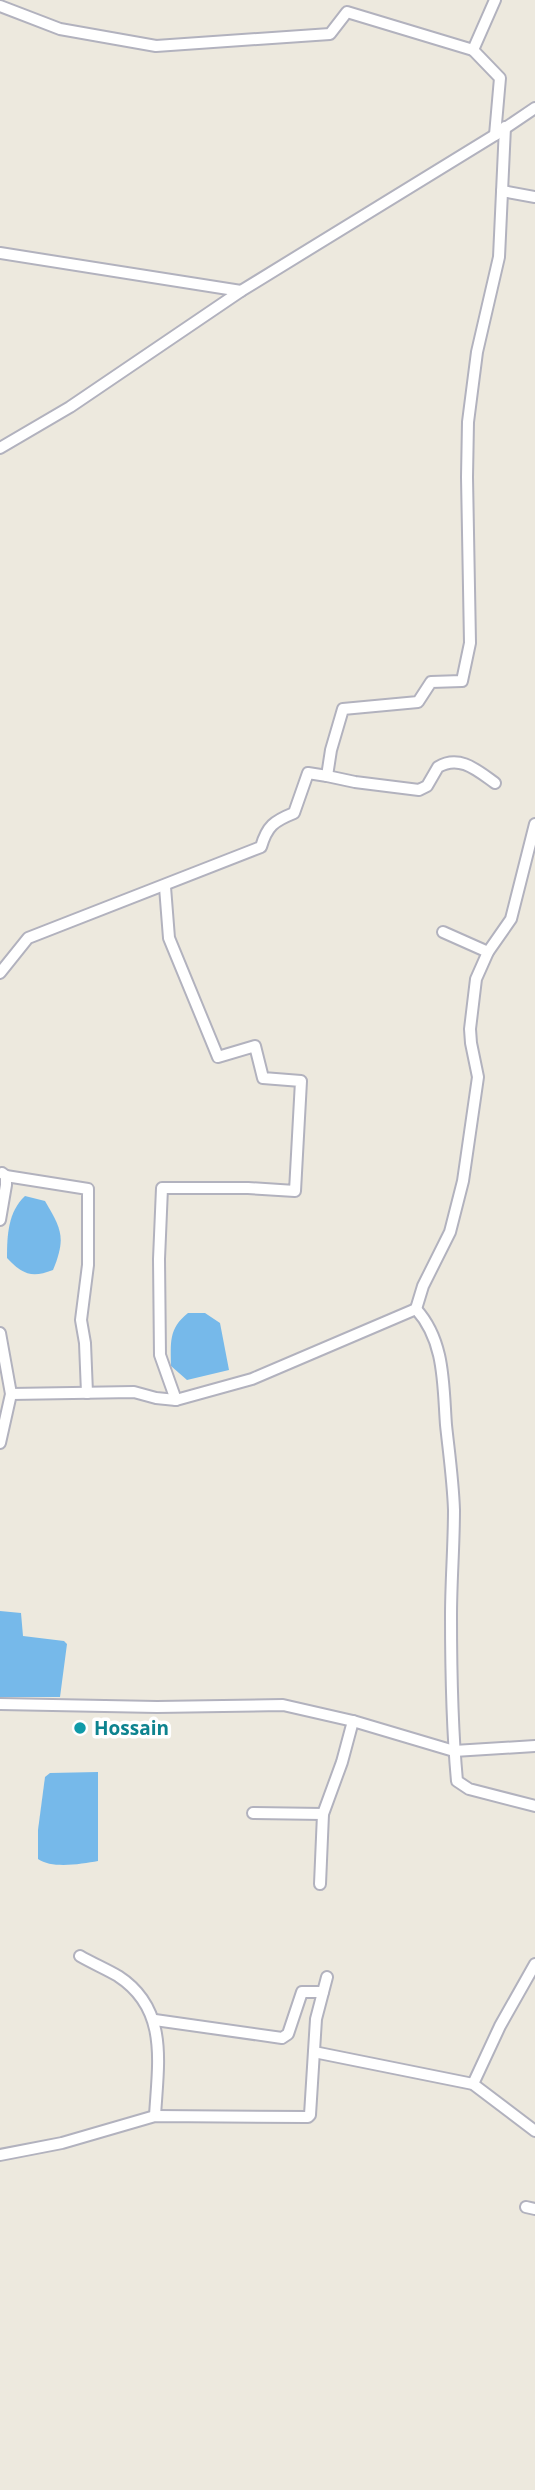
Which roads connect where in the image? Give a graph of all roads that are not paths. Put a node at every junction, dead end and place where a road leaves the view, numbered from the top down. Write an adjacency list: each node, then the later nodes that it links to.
1 (349, 0): 4 (street)
2 (495, 0): 5 (street)
3 (0, 6): 4 (street)
4 (347, 12): 5 (street)
5 (473, 50): 8 (street)
6 (535, 108): 7 (street)
7 (505, 127): 8 (street); 9 (street)
8 (495, 135): 12 (street)
9 (502, 191): 10 (street); 14 (street)
10 (535, 197)
11 (0, 253): 12 (street)
12 (241, 291): 13 (street)
13 (0, 448)
14 (327, 776): 15 (street); 20 (street)
15 (495, 783)
16 (535, 824): 19 (street)
17 (165, 887): 27 (street)
18 (443, 932): 19 (street)
19 (488, 952): 23 (street)
20 (0, 973)
21 (3, 1174): 22 (street); 25 (street)
22 (0, 1220)
23 (416, 1309): 27 (street); 32 (street)
24 (0, 1333): 26 (street)
25 (87, 1393): 26 (street); 27 (street)
26 (11, 1394): 28 (street)
27 (176, 1400)
28 (0, 1443)
29 (0, 1704): 30 (street)
30 (353, 1721): 32 (street); 35 (street)
31 (535, 1746): 32 (street)
32 (454, 1751): 33 (street)
33 (535, 1806)
34 (253, 1813): 35 (street)
35 (323, 1814): 36 (street)
36 (320, 1884)
37 (79, 1956): 41 (street)
38 (535, 1964): 43 (street)
39 (327, 1977): 40 (street)
40 (323, 1992): 41 (street); 42 (street)
41 (155, 2020): 44 (street)
42 (314, 2052): 43 (street); 44 (street)
43 (473, 2084): 45 (street)
44 (155, 2116): 46 (street)
45 (535, 2131)
46 (0, 2155)

